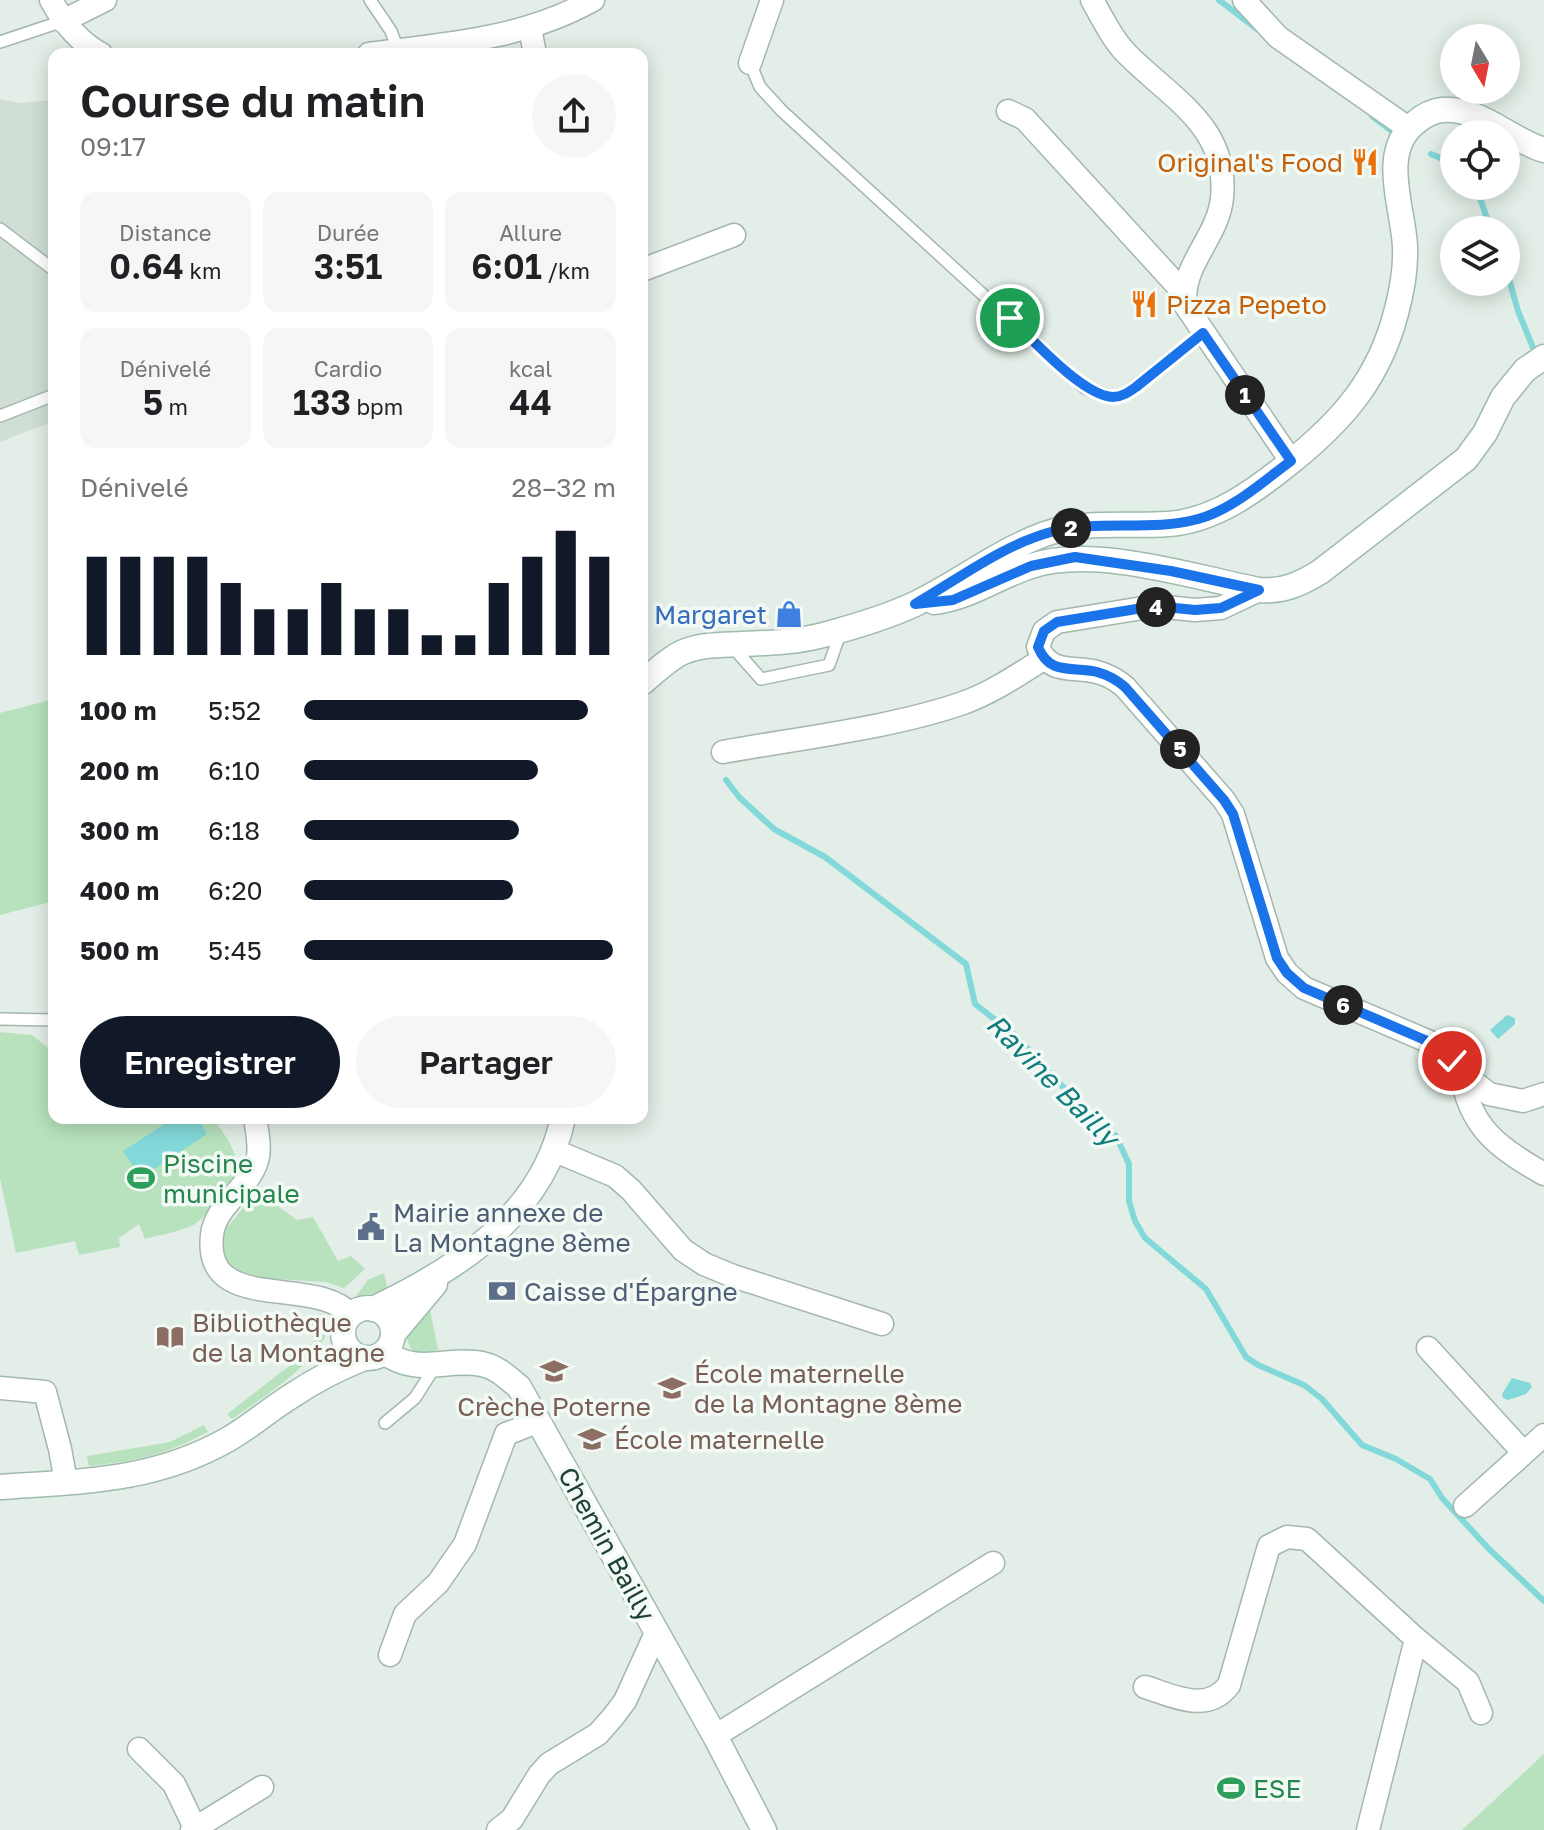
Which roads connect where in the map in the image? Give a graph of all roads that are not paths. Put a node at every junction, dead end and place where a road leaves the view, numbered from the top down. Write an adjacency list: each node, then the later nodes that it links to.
1 (51, 0): 8 (street)
2 (105, 0): 8 (street)
3 (370, 0): 12 (lane)
4 (593, 0): 9 (street)
5 (772, 0): 15 (street)
6 (1092, 0): 23 (street)
7 (1244, 0): 17 (street)
8 (63, 21): 10 (lane); 11 (street)
9 (530, 28): 13 (street); 14 (street)
10 (0, 42)
11 (90, 48)
12 (397, 48)
13 (415, 48)
14 (534, 48)
15 (750, 63): 24 (lane)
16 (1008, 111): 23 (street)
17 (1408, 128): 18 (main road); 28 (main road)
18 (1544, 150)
19 (0, 229): 21 (lane)
20 (734, 235): 22 (street)
21 (48, 265)
22 (648, 268)
23 (1184, 293): 24 (street)
24 (1203, 333): 28 (street)
25 (1535, 363): 29 (main road)
26 (48, 397): 27 (lane)
27 (0, 416)
28 (1291, 461): 30 (main road)
29 (1259, 590): 30 (main road); 33 (street)
30 (915, 604): 31 (main road)
31 (841, 630): 32 (main road); 32 (lane)
32 (731, 644): 34 (main road)
33 (1043, 659): 35 (street); 38 (street)
34 (648, 678)
35 (723, 752)
36 (0, 1019): 37 (lane)
37 (48, 1020)
38 (1461, 1072): 39 (street); 43 (street)
39 (1544, 1094)
40 (255, 1124): 45 (street)
41 (561, 1124): 42 (main road)
42 (553, 1150): 44 (main road); 46 (street)
43 (1544, 1174)
44 (445, 1272): 45 (main road); 47 (main road)
45 (356, 1320): 47 (main road); 47 (main road); 51 (main road)
46 (882, 1324)
47 (380, 1348): 49 (main road, Chemin Bailly); 51 (main road)
48 (1428, 1348): 55 (street)
49 (436, 1365): 52 (main road, Chemin Bailly); 53 (lane)
50 (0, 1388): 56 (street)
51 (292, 1395): 56 (main road)
52 (539, 1421): 60 (main road, Chemin Bailly); 62 (street)
53 (385, 1423)
54 (1544, 1435): 55 (street)
55 (1523, 1452): 58 (street)
56 (66, 1482): 57 (main road)
57 (0, 1487)
58 (1465, 1506)
59 (993, 1563): 65 (street)
60 (656, 1633): 65 (main road, Chemin Bailly); 69 (street)
61 (1416, 1639): 63 (street); 64 (street); 71 (street)
62 (390, 1655)
63 (1145, 1687)
64 (1481, 1713)
65 (715, 1736): 70 (main road, Chemin Bailly)
66 (139, 1749): 68 (street)
67 (262, 1787): 68 (street)
68 (194, 1829)
69 (498, 1830)
70 (764, 1830)
71 (1368, 1830)

